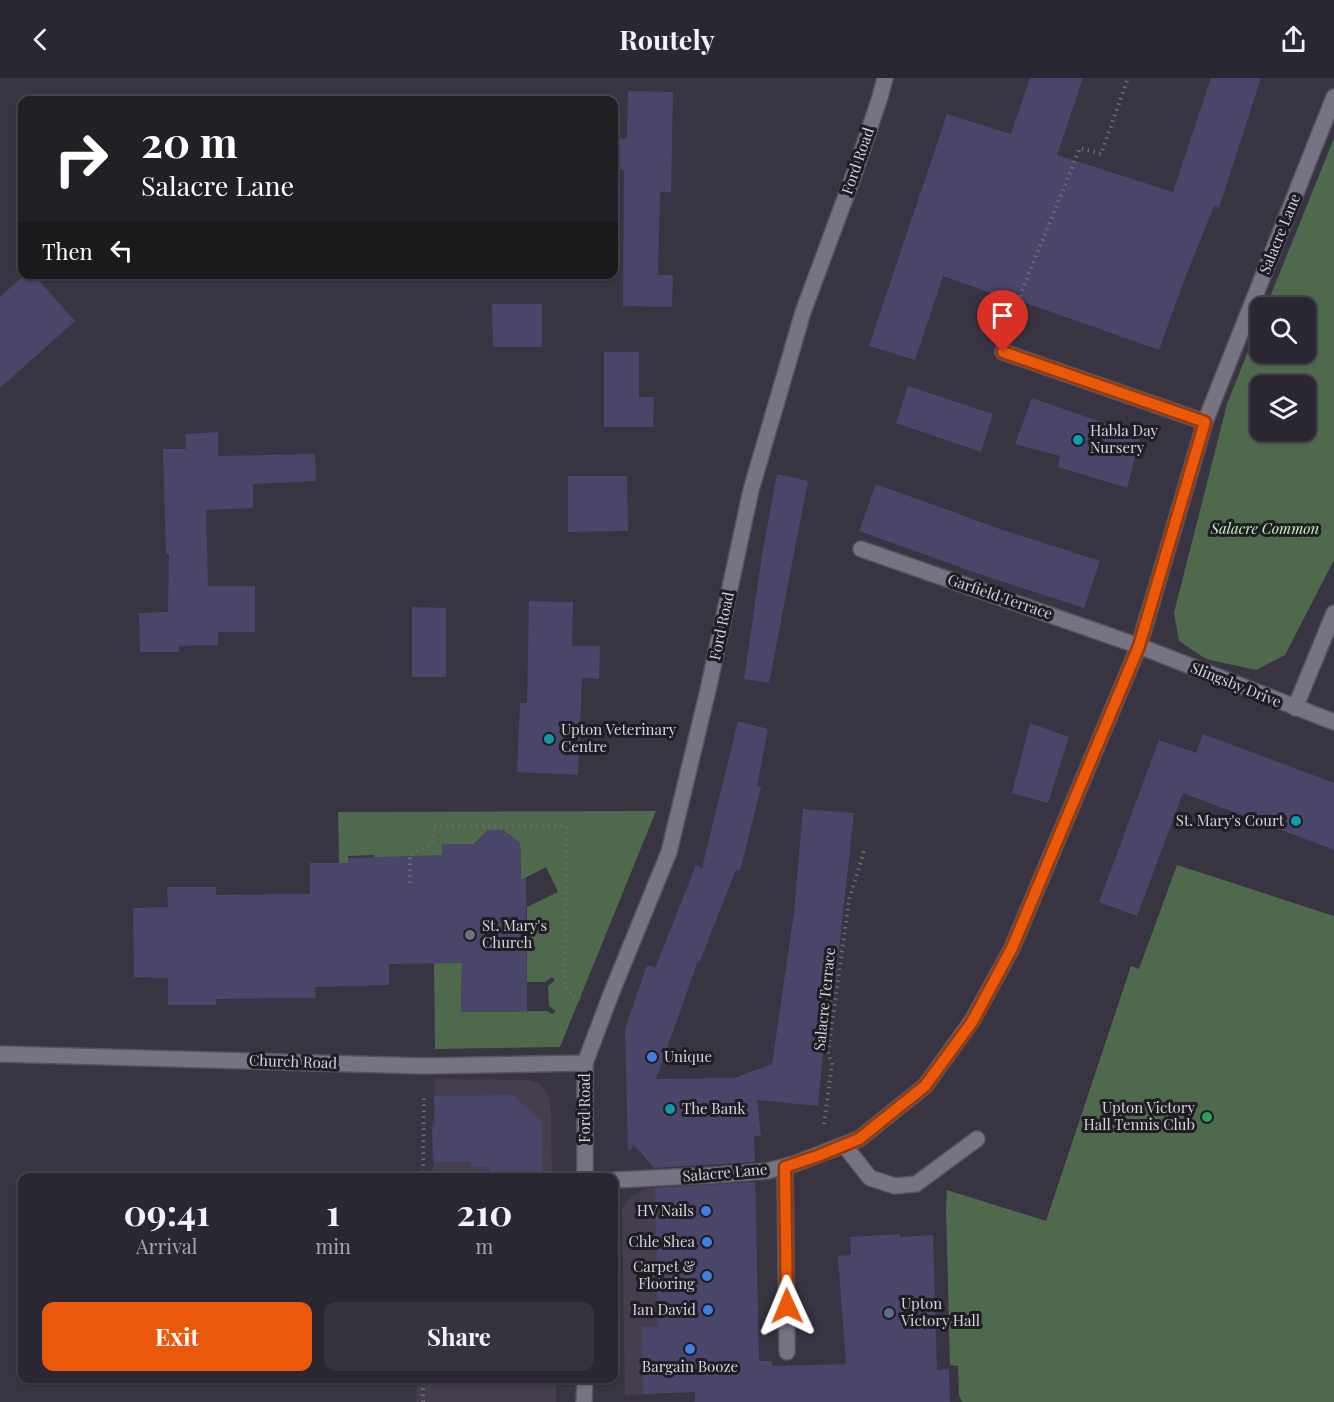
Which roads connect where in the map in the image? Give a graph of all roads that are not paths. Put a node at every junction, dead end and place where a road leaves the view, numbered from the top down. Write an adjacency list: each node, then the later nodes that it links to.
1 (885, 78): 11 (street, Ford Road)
2 (1334, 97): 4 (street, Salacre Lane)
3 (1003, 352): 4 (street)
4 (1205, 422): 7 (street, Salacre Lane)
5 (861, 549): 7 (street, Garfield Terrace)
6 (1334, 613): 8 (street)
7 (1139, 646): 8 (street, Slingsby Drive); 13 (street, Salacre Lane)
8 (1295, 708): 9 (street, Slingsby Drive)
9 (1334, 722)
10 (0, 1054): 11 (street, Church Road)
11 (585, 1064): 15 (street, Ford Road)
12 (977, 1139): 13 (street)
13 (844, 1145): 14 (street, Salacre Lane)
14 (785, 1167): 16 (street, Salacre Lane); 17 (street)
15 (585, 1173)
16 (618, 1180)
17 (788, 1352)
18 (585, 1383): 19 (street)
19 (584, 1402)

